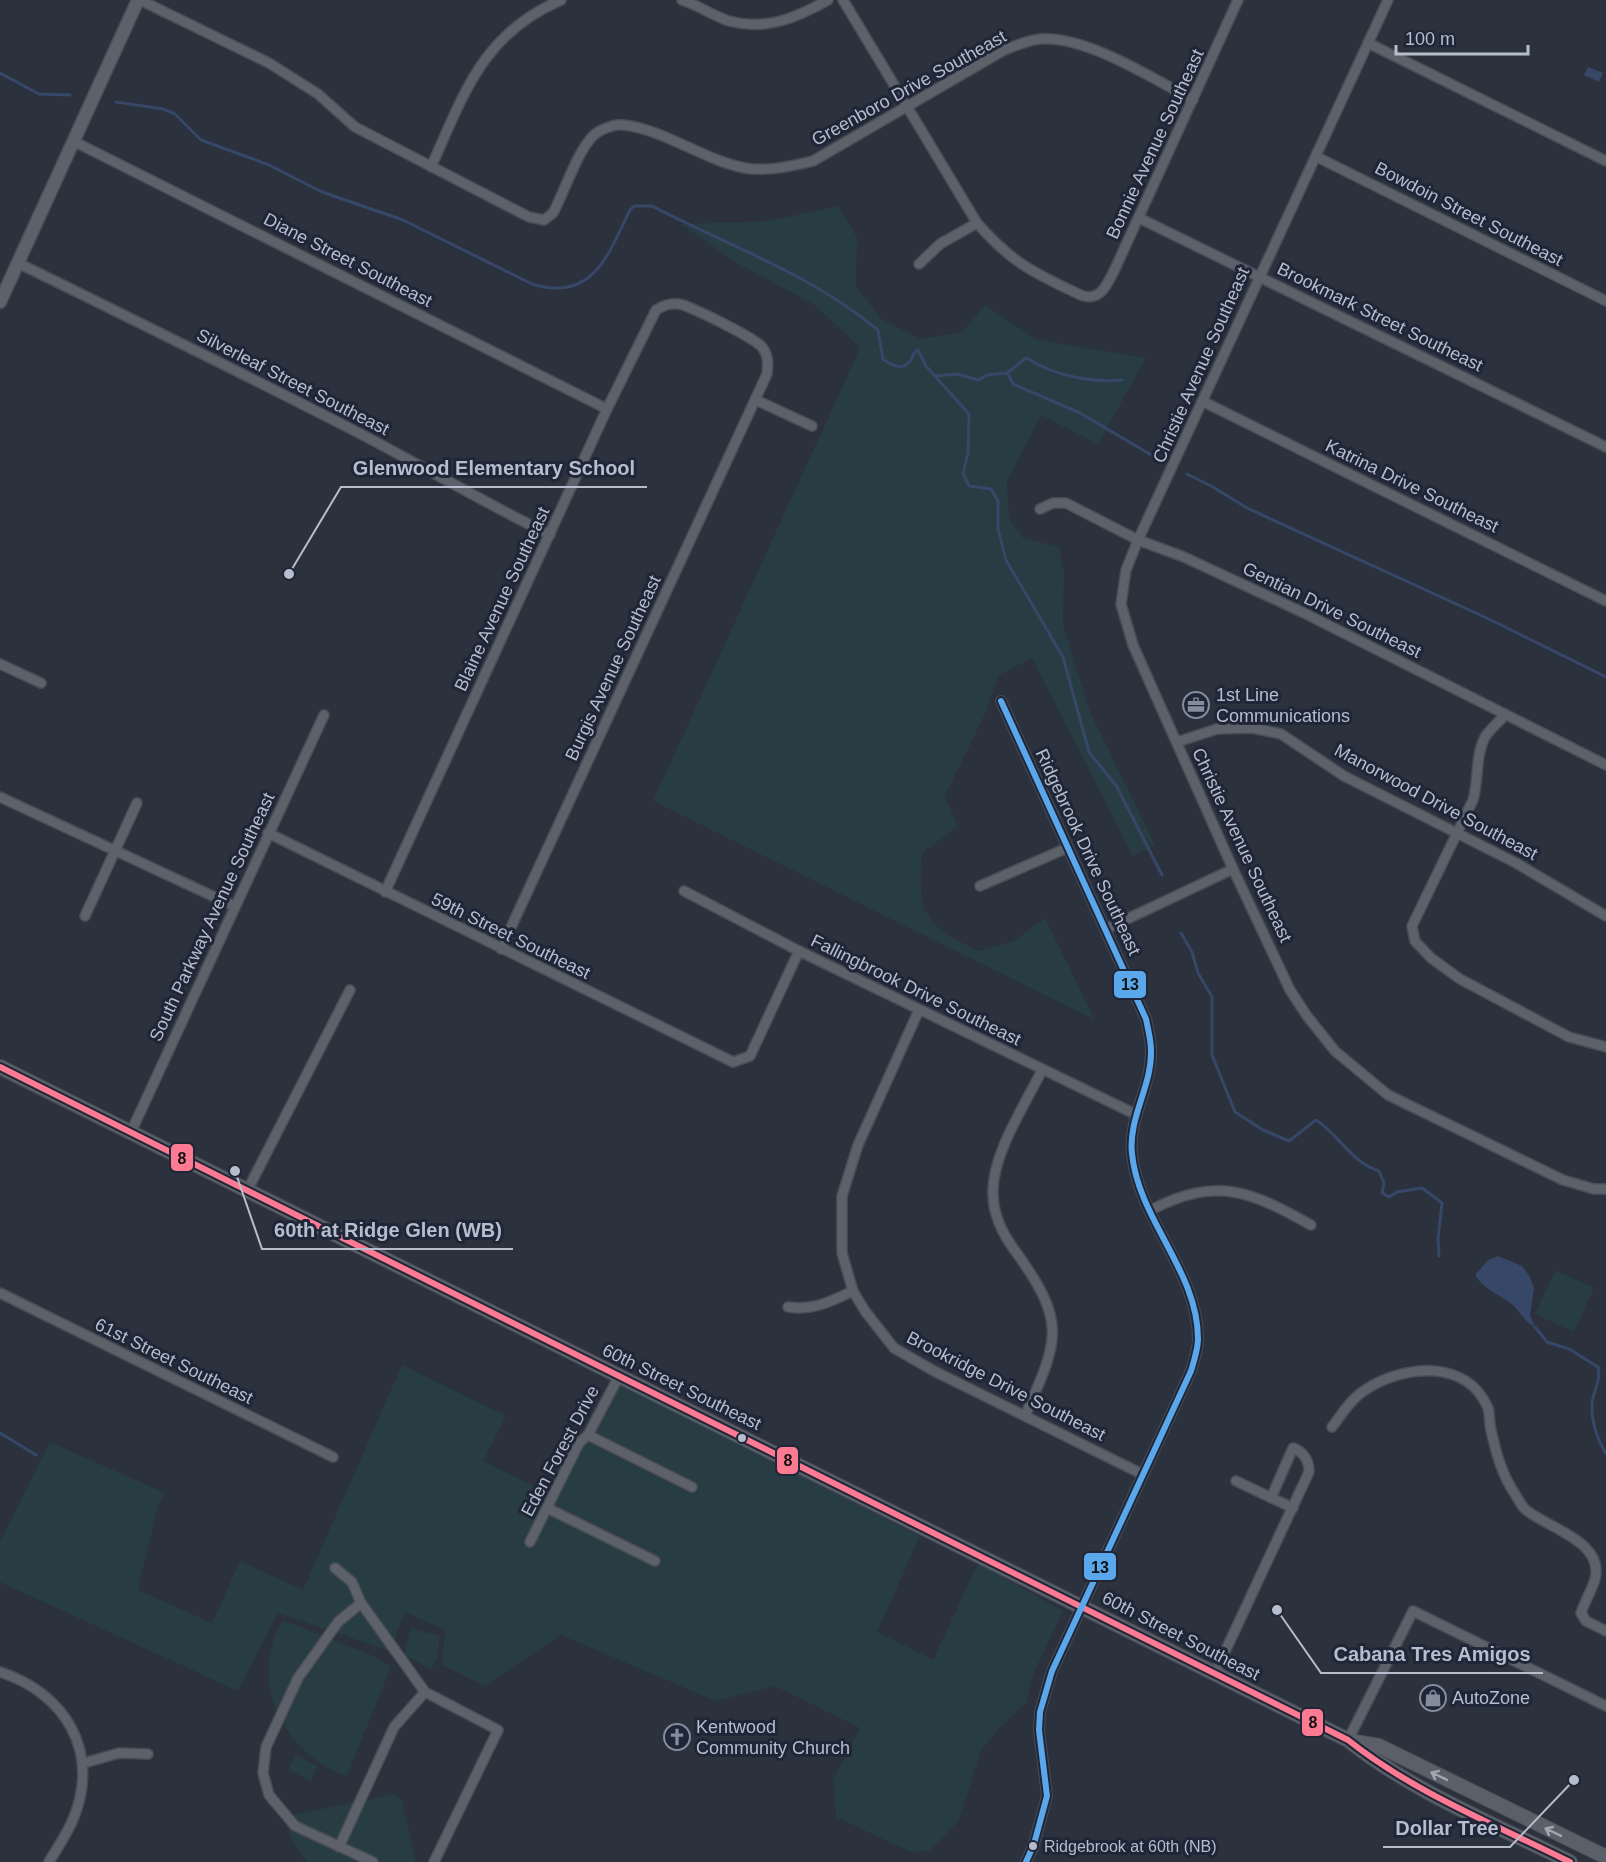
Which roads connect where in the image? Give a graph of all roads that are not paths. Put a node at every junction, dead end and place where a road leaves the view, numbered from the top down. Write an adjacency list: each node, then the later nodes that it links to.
1 (139, 0): 13 (street); 16 (street)
2 (532, 0): 9 (street)
3 (561, 0): 9 (street)
4 (681, 0): 5 (street)
5 (828, 0)
6 (843, 0): 12 (street)
7 (1238, 0): 11 (street, Bonnie Avenue Southeast)
8 (1388, 0): 10 (street, Christie Avenue Southeast)
9 (538, 10): 16 (street)
10 (1368, 43): 14 (street, Christie Avenue Southeast); 15 (street)
11 (1193, 100): 12 (street, Greenboro Drive Southeast); 17 (street, Bonnie Avenue Southeast)
12 (909, 106): 16 (street, Greenboro Drive Southeast); 18 (street)
13 (73, 141): 19 (street); 26 (street, Diane Street Southeast)
14 (1317, 157): 21 (street, Christie Avenue Southeast); 22 (street, Bowdoin Street Southeast)
15 (1606, 161)
16 (431, 167)
17 (1139, 218): 18 (street, Bonnie Avenue Southeast); 21 (street, Brookmark Street Southeast)
18 (977, 223): 20 (street)
19 (18, 263): 23 (street); 30 (street, Silverleaf Street Southeast)
20 (919, 264)
21 (1259, 275): 25 (street, Christie Avenue Southeast); 28 (street, Brookmark Street Southeast)
22 (1606, 301)
23 (0, 302)
24 (756, 400): 26 (street, Blaine Avenue Southeast); 27 (street); 54 (street, Burgis Avenue Southeast)
25 (1202, 401): 31 (street, Christie Avenue Southeast); 32 (street, Katrina Drive Southeast)
26 (607, 409): 30 (street, Blaine Avenue Southeast)
27 (812, 426)
28 (1606, 447)
29 (1040, 509): 31 (street, Gentian Drive Southeast)
30 (550, 535): 49 (street, Blaine Avenue Southeast)
31 (1138, 540): 36 (street, Gentian Drive Southeast); 38 (street, Christie Avenue Southeast)
32 (1606, 601)
33 (0, 664): 34 (street)
34 (41, 683)
35 (1001, 701): 44 (street, Ridgebrook Drive Southeast)
36 (1505, 715): 39 (street, Gentian Drive Southeast); 43 (street)
37 (324, 716): 42 (street, South Parkway Avenue Southeast)
38 (1177, 742): 43 (street, Manorwood Drive Southeast); 46 (street, Christie Avenue Southeast)
39 (1606, 765)
40 (0, 798): 45 (street)
41 (137, 803): 45 (street)
42 (268, 832): 49 (street, 59th Street Southeast); 50 (street, South Parkway Avenue Southeast)
43 (1457, 833): 52 (street, Manorwood Drive Southeast); 58 (street)
44 (1066, 848): 47 (street); 53 (street, Ridgebrook Drive Southeast)
45 (116, 850): 50 (street); 51 (street)
46 (1233, 869): 53 (street); 63 (street, Christie Avenue Southeast)
47 (980, 886)
48 (684, 891): 55 (street, Fallingbrook Drive Southeast)
49 (385, 892): 54 (street, 59th Street Southeast)
50 (234, 906): 62 (street, South Parkway Avenue Southeast)
51 (85, 916)
52 (1606, 916)
53 (1106, 929): 61 (street, Ridgebrook Drive Southeast)
54 (501, 950): 55 (street, 59th Street Southeast)
55 (799, 951): 57 (street, Fallingbrook Drive Southeast)
56 (350, 990): 64 (street)
57 (920, 1010): 60 (street, Fallingbrook Drive Southeast); 67 (street, Brookridge Drive Southeast)
58 (1606, 1047)
59 (0, 1067): 62 (main road, 60th Street Southeast)
60 (1042, 1070): 61 (street, Fallingbrook Drive Southeast); 71 (street)
61 (1135, 1114): 65 (street, Ridgebrook Drive Southeast)
62 (131, 1132): 64 (main road, 60th Street Southeast)
63 (1606, 1189)
64 (247, 1191): 70 (main road, 60th Street Southeast)
65 (1151, 1210): 66 (street); 75 (street, Ridgebrook Drive Southeast)
66 (1311, 1225)
67 (853, 1291): 69 (street); 71 (street, Brookridge Drive Southeast)
68 (0, 1293): 74 (street, 61st Street Southeast)
69 (788, 1307)
70 (619, 1376): 73 (street, Eden Forest Drive); 85 (main road, 60th Street Southeast)
71 (1025, 1416): 75 (street, Brookridge Drive Southeast)
72 (1332, 1427): 86 (street)
73 (588, 1435): 77 (street); 79 (street, Eden Forest Drive)
74 (333, 1457)
75 (1142, 1474): 85 (street, Ridgebrook Drive Southeast)
76 (1236, 1481): 78 (street)
77 (692, 1487)
78 (1271, 1498): 80 (street); 80 (street)
79 (547, 1508): 81 (street, Eden Forest Drive); 82 (street)
80 (1293, 1508): 88 (street)
81 (530, 1542)
82 (655, 1561)
83 (335, 1568): 84 (street)
84 (361, 1603): 89 (street); 96 (street)
85 (1081, 1606): 88 (main road, 60th Street Southeast); 101 (street, Ridgebrook Drive Southeast)
86 (1606, 1631)
87 (0, 1672): 93 (street)
88 (1215, 1673): 91 (main road, 60th Street Southeast)
89 (425, 1692): 96 (street); 100 (street)
90 (1606, 1706): 91 (street)
91 (1348, 1740): 94 (main road, 60th Street Southeast, one-way to 91); 95 (main road, 60th Street Southeast)
92 (148, 1754): 93 (street)
93 (84, 1763): 98 (street)
94 (1492, 1802): 95 (main road); 97 (main road, 60th Street Southeast, one-way to 94)
95 (1468, 1811): 102 (main road, 60th Street Southeast)
96 (339, 1847): 99 (street)
97 (1606, 1857)
98 (49, 1862)
99 (373, 1862)
100 (434, 1862)
101 (1026, 1862)
102 (1570, 1862)

